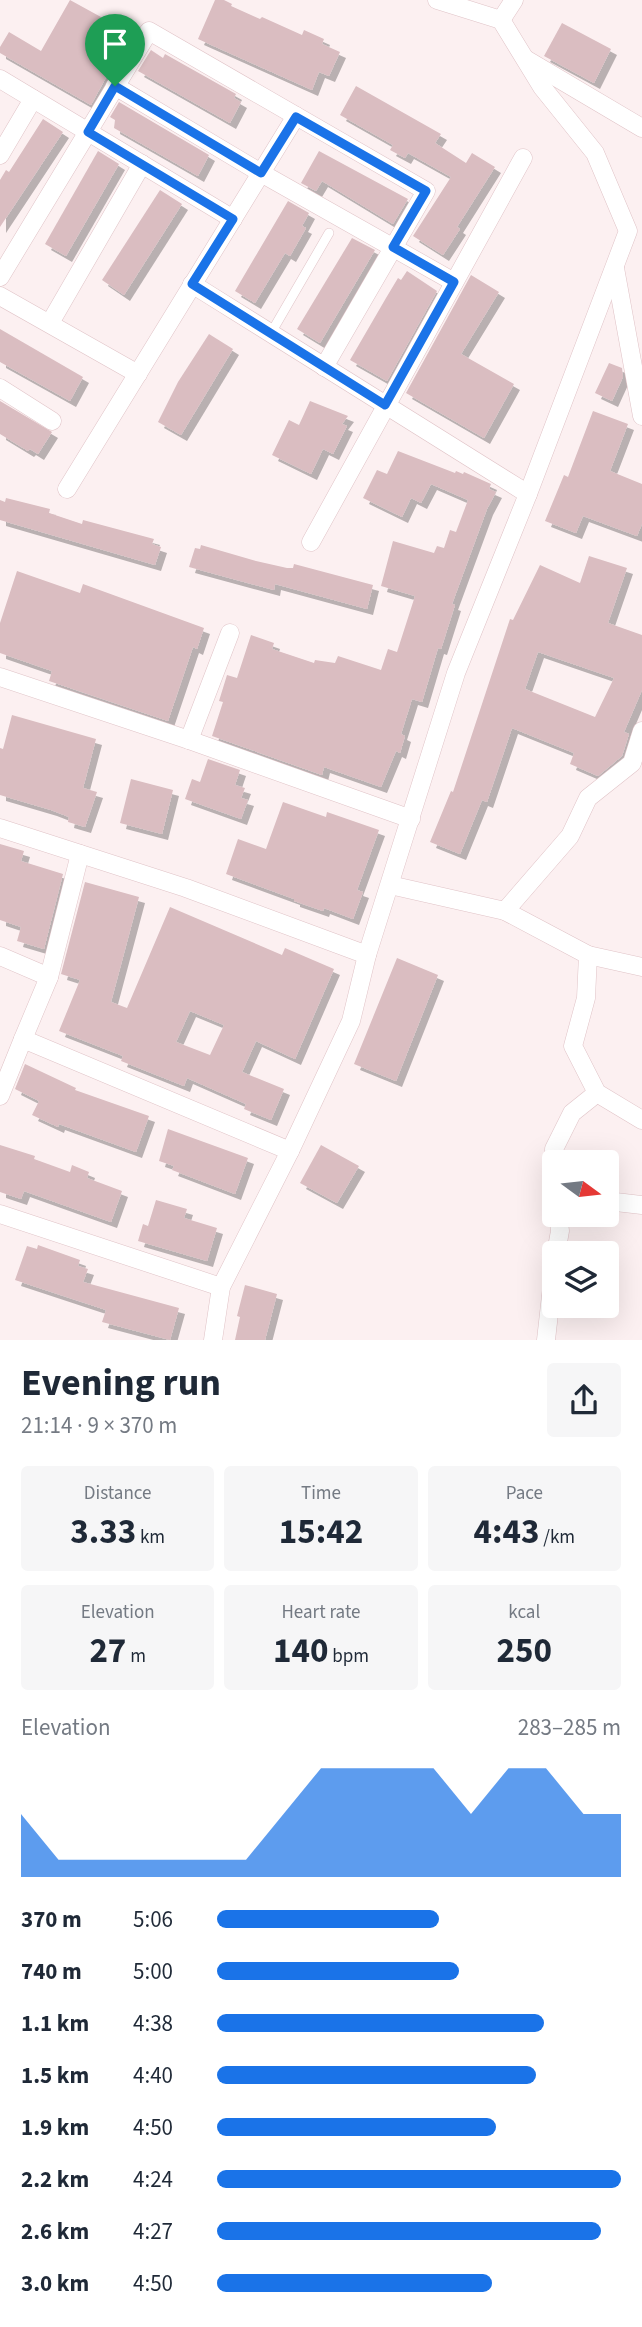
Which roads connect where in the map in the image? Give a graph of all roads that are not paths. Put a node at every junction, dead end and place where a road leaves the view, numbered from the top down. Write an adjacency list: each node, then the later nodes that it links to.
1 (437, 0): 3 (street)
2 (514, 0): 3 (street)
3 (501, 20): 4 (street)
4 (524, 59): 9 (street); 16 (street)
5 (0, 79): 7 (street)
6 (115, 86): 8 (street); 10 (street); 14 (street)
7 (33, 99): 10 (street); 11 (street)
8 (296, 117): 14 (street); 18 (street)
9 (642, 128)
10 (88, 132): 13 (street); 20 (street)
11 (0, 155)
12 (523, 158): 21 (street)
13 (142, 164): 15 (street); 24 (street)
14 (261, 173): 15 (street); 18 (street)
15 (233, 219): 22 (street)
16 (635, 230): 19 (street)
17 (329, 233): 25 (lane)
18 (393, 247): 21 (street); 26 (street)
19 (615, 267): 30 (street); 33 (street)
20 (0, 277)
21 (454, 282): 29 (street)
22 (192, 284): 25 (street); 27 (street)
23 (0, 296): 24 (street)
24 (50, 323): 27 (street)
25 (271, 333): 26 (street)
26 (324, 367): 29 (street)
27 (138, 374): 32 (street)
28 (0, 388): 31 (street)
29 (385, 405): 33 (street); 34 (street)
30 (642, 416)
31 (52, 421)
32 (67, 489)
33 (528, 494): 39 (street)
34 (311, 542)
35 (230, 633): 38 (street)
36 (0, 677): 38 (street)
37 (642, 731): 43 (street)
38 (188, 740): 39 (street)
39 (411, 819): 42 (street)
40 (0, 828): 41 (street)
41 (79, 854): 46 (street); 48 (street)
42 (390, 885): 43 (street); 46 (street)
43 (505, 911): 44 (street)
44 (588, 955): 47 (street); 50 (street)
45 (0, 956): 48 (street)
46 (367, 956): 54 (street)
47 (642, 967)
48 (49, 977): 49 (street)
49 (23, 1039): 51 (street); 54 (street)
50 (597, 1093): 52 (street); 53 (street)
51 (0, 1096)
52 (642, 1121)
53 (554, 1150)
54 (290, 1151): 58 (street)
55 (620, 1202): 56 (street)
56 (642, 1205)
57 (0, 1214): 58 (street)
58 (220, 1287): 60 (street)
59 (548, 1318): 61 (street)
60 (213, 1340)
61 (546, 1340)

